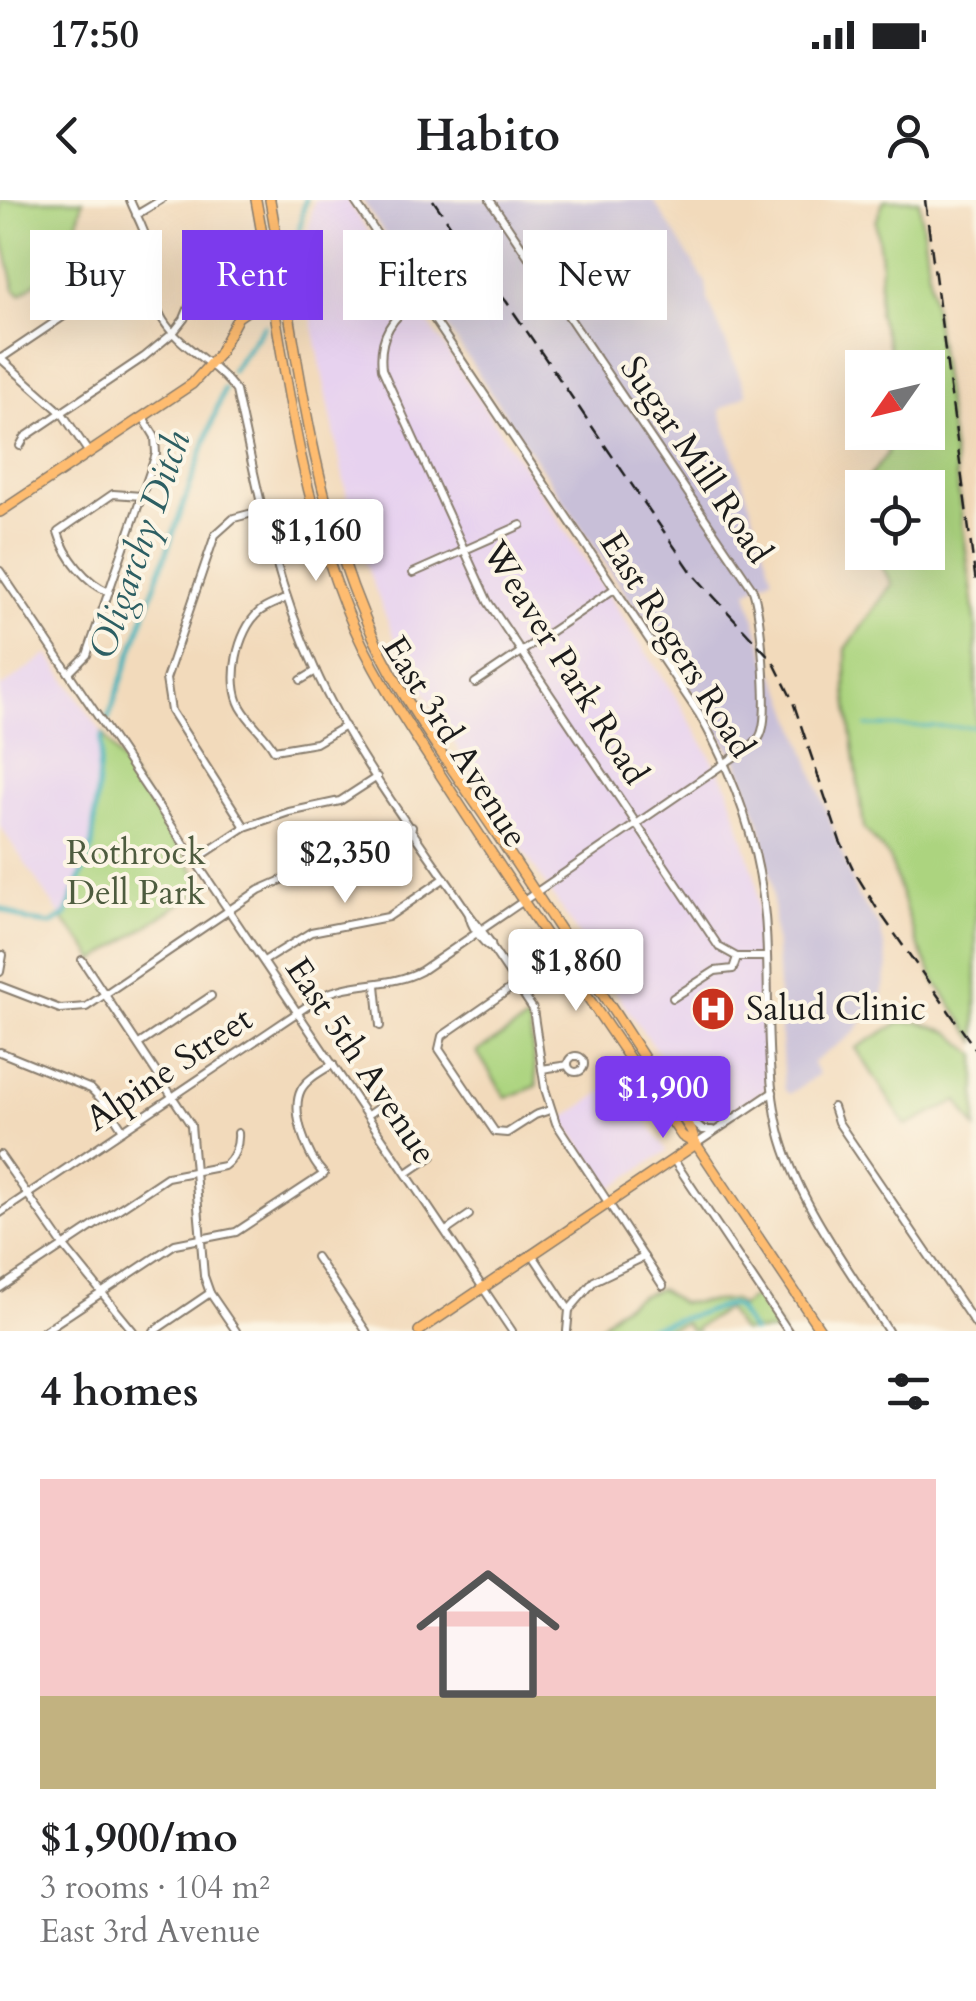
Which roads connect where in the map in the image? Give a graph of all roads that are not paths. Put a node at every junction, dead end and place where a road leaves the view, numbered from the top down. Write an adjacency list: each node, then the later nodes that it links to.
1 (130, 200): 7 (street)
2 (161, 200): 7 (street)
3 (256, 200): 9 (main road, East 3rd Avenue)
4 (270, 200): 10 (main road, East 3rd Avenue)
5 (354, 200): 11 (street, East Rogers Road)
6 (490, 200): 43 (street, Sugar Mill Road)
7 (136, 215): 8 (street)
8 (143, 230)
9 (261, 230)
10 (275, 230)
11 (374, 230)
12 (162, 315): 20 (street)
13 (57, 320): 21 (street)
14 (183, 320): 20 (street)
15 (237, 320): 22 (main road)
16 (278, 320): 51 (main road, East 3rd Avenue)
17 (292, 320): 50 (main road, East 3rd Avenue)
18 (395, 320): 31 (street, Weaver Park Road)
19 (433, 320): 34 (street, East Rogers Road)
20 (173, 333): 22 (street); 23 (street)
21 (0, 358): 23 (street)
22 (211, 365): 24 (main road); 28 (street)
23 (62, 413): 25 (street); 26 (street)
24 (143, 417): 26 (main road); 27 (street)
25 (20, 446)
26 (89, 453): 29 (main road)
27 (142, 496): 35 (street); 35 (street)
28 (260, 511): 36 (street); 46 (street)
29 (0, 512)
30 (521, 524): 31 (street)
31 (464, 550): 33 (street); 37 (street, Weaver Park Road)
32 (0, 571): 39 (street, East 5th Avenue)
33 (413, 573)
34 (614, 589): 37 (street); 43 (street, East Rogers Road)
35 (109, 592): 39 (street)
36 (286, 598): 38 (street); 42 (street)
37 (520, 652): 41 (street); 45 (street, Weaver Park Road)
38 (316, 671): 40 (street); 42 (street)
39 (68, 673): 48 (street, East 5th Avenue)
40 (300, 680)
41 (475, 683)
42 (345, 726): 44 (street)
43 (725, 763): 45 (street, Alpine Street); 55 (street, East Rogers Road)
44 (378, 777): 46 (street); 47 (street)
45 (636, 823): 50 (street, Alpine Street); 56 (street, Weaver Park Road)
46 (245, 827): 48 (street)
47 (412, 827): 49 (street); 52 (street)
48 (195, 860): 52 (street, East 5th Avenue)
49 (445, 878): 53 (street); 58 (street)
50 (535, 892): 51 (street, Alpine Street); 74 (main road, East 3rd Avenue)
51 (522, 901): 53 (street, Alpine Street); 83 (main road, East 3rd Avenue)
52 (229, 910): 58 (street, East 5th Avenue); 63 (street)
53 (480, 931): 60 (street); 62 (street, Alpine Street)
54 (2, 956): 59 (street)
55 (766, 957): 56 (street); 73 (street, East Rogers Road)
56 (737, 958): 65 (street)
57 (82, 960): 63 (street)
58 (264, 961): 66 (street, East 5th Avenue)
59 (0, 972)
60 (517, 984): 72 (street); 78 (street)
61 (0, 986): 63 (street)
62 (376, 986): 66 (street, Alpine Street); 67 (street)
63 (105, 994): 68 (street)
64 (211, 996): 68 (street)
65 (674, 998)
66 (298, 1012): 70 (street, East 5th Avenue); 75 (street, Alpine Street)
67 (380, 1026)
68 (139, 1044): 75 (street)
69 (0, 1052): 81 (street)
70 (333, 1064): 79 (street, East 5th Avenue); 94 (street)
71 (568, 1066): 72 (street)
72 (542, 1068): 78 (street)
73 (774, 1092): 80 (street); 118 (street, East Rogers Road)
74 (667, 1093): 80 (street); 83 (main road, East 3rd Avenue)
75 (174, 1096): 81 (street, Alpine Street); 87 (street)
76 (388, 1101): 79 (street)
77 (833, 1107): 107 (street)
78 (550, 1110): 90 (street)
79 (368, 1115): 88 (street, East 5th Avenue)
80 (718, 1128): 83 (street)
81 (123, 1130): 89 (street, Alpine Street)
82 (238, 1133): 87 (street)
83 (696, 1144): 86 (main road); 117 (main road, East 3rd Avenue)
84 (0, 1155): 89 (street)
85 (432, 1156): 88 (street)
86 (672, 1160): 90 (main road); 116 (street)
87 (196, 1171): 94 (street); 95 (street)
88 (407, 1173): 93 (street, East 5th Avenue)
89 (27, 1194): 91 (street, Alpine Street); 95 (street)
90 (608, 1203): 96 (main road); 98 (street)
91 (0, 1213)
92 (468, 1215): 93 (street)
93 (446, 1231): 100 (street, East 5th Avenue)
94 (201, 1239): 102 (street); 103 (street)
95 (64, 1246): 101 (street); 103 (street)
96 (532, 1254): 100 (main road); 105 (street)
97 (316, 1257): 112 (street)
98 (644, 1257): 99 (street); 105 (street)
99 (663, 1286)
100 (483, 1287): 113 (main road); 114 (street, East 5th Avenue)
101 (0, 1288)
102 (210, 1293): 106 (street); 110 (street)
103 (102, 1294): 108 (street); 109 (street)
104 (235, 1308): 106 (street)
105 (570, 1310): 115 (street)
106 (224, 1314): 111 (street)
107 (976, 1325)
108 (44, 1331)
109 (133, 1331)
110 (154, 1331)
111 (236, 1331)
112 (366, 1331)
113 (420, 1331)
114 (512, 1331)
115 (566, 1331)
116 (788, 1331)
117 (821, 1331)
118 (888, 1331)

